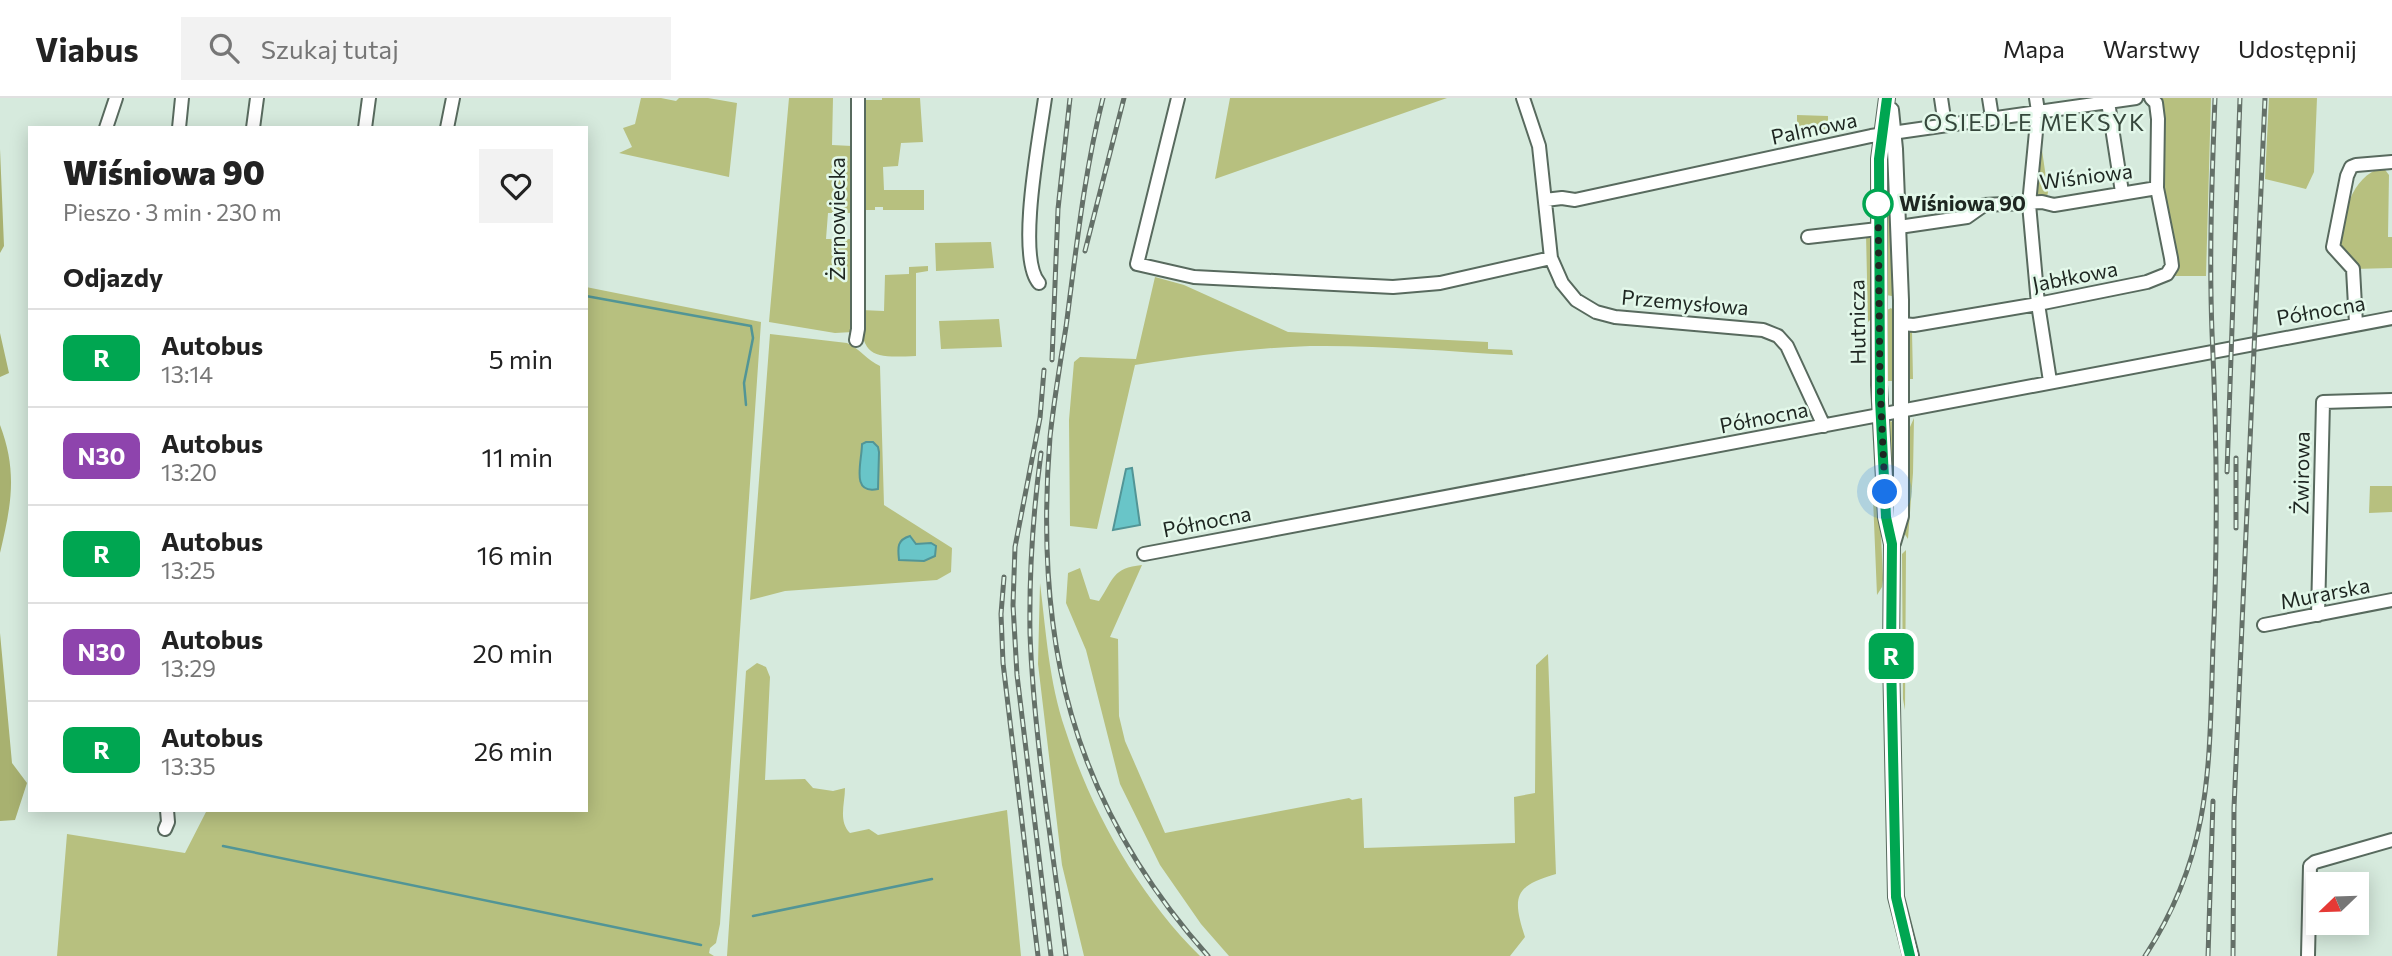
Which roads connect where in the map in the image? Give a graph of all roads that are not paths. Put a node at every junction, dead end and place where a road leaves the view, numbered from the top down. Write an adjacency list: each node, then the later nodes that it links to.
1 (116, 98): 20 (street)
2 (182, 98): 21 (street)
3 (257, 98): 22 (street)
4 (369, 98): 23 (street)
5 (453, 98): 24 (street)
6 (858, 98): 42 (street, Żarnowiecka)
7 (1045, 98): 35 (street)
8 (1178, 98): 34 (street)
9 (1523, 98): 29 (street, Przemysłowa)
10 (1888, 98): 25 (main road, Hutnicza)
11 (1941, 98): 19 (street)
12 (1989, 98): 18 (street)
13 (2136, 98): 16 (street, Palmowa)
14 (2151, 98): 27 (street, Jabłkowa)
15 (2084, 101): 16 (street, Palmowa); 17 (street, Palmowa)
16 (2108, 102): 28 (street)
17 (2037, 104): 18 (street, Palmowa); 30 (street)
18 (1992, 117): 19 (street, Palmowa)
19 (1945, 125): 25 (street, Palmowa)
20 (107, 126)
21 (179, 126)
22 (253, 126)
23 (365, 126)
24 (447, 126)
25 (1887, 134): 29 (street, Palmowa); 31 (main road, Hutnicza); 32 (main road, Hutnicza)
26 (2392, 162): 41 (street)
27 (2157, 188): 28 (street, Wiśniowa); 38 (street, Jabłkowa)
28 (2122, 192): 30 (street, Wiśniowa)
29 (1545, 200): 34 (street, Przemysłowa)
30 (2029, 204): 31 (street, Wiśniowa); 38 (street)
31 (1899, 227): 36 (main road, Hutnicza)
32 (1878, 229): 33 (street); 37 (main road, Hutnicza)
33 (1808, 237)
34 (1551, 258): 47 (street, Przemysłowa)
35 (1039, 283)
36 (1901, 300): 37 (main road); 40 (main road, Hutnicza)
37 (1878, 301): 46 (main road, Hutnicza)
38 (2038, 304): 40 (street, Jabłkowa); 43 (street)
39 (2392, 317): 41 (street, Północna)
40 (1901, 324): 45 (main road, Hutnicza)
41 (2356, 324): 43 (street, Północna)
42 (856, 340)
43 (2050, 381): 45 (street, Północna)
44 (2392, 400): 51 (street, Żwirowa)
45 (1902, 411): 46 (street, Północna); 48 (main road, Hutnicza)
46 (1880, 415): 47 (street, Północna); 48 (main road, Hutnicza)
47 (1824, 426): 49 (street, Północna)
48 (1892, 544): 56 (main road, Hutnicza)
49 (1143, 554)
50 (2392, 600): 51 (street, Murarska)
51 (2318, 615): 52 (street, Murarska)
52 (2264, 625)
53 (167, 812): 54 (street)
54 (165, 829)
55 (2392, 840): 57 (street)
56 (1910, 956)
57 (2308, 956)

